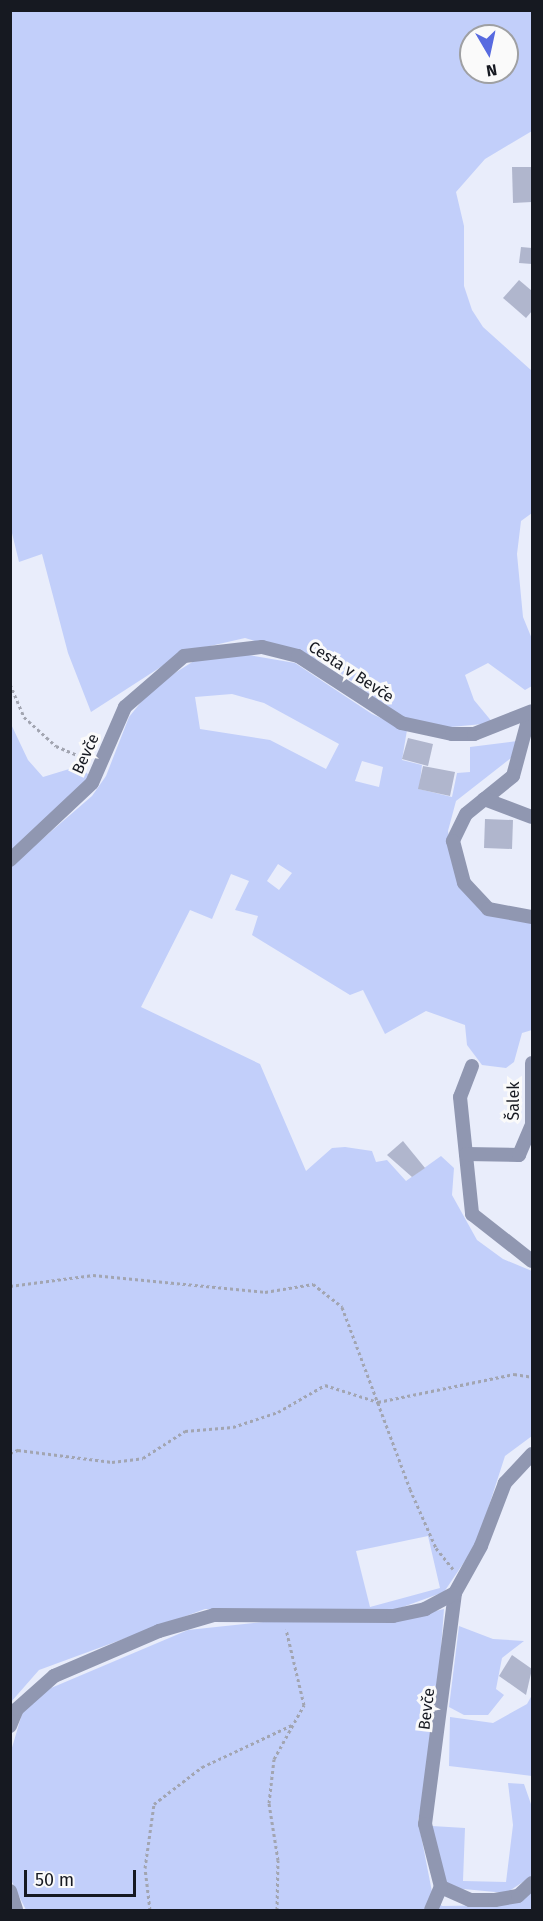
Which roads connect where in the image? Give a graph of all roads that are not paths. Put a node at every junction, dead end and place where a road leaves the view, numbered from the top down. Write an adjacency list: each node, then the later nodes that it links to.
1 (153, 678): 2 (street, Cesta v Bevče); 5 (street, Bevče)
2 (531, 712): 3 (street)
3 (484, 799): 4 (street); 6 (street)
4 (532, 817)
5 (10, 860)
6 (532, 917)
7 (532, 1063): 9 (street, Šalek)
8 (472, 1066): 9 (street)
9 (466, 1154): 10 (street)
10 (532, 1261)
11 (532, 1454): 12 (street, Bevče)
12 (455, 1593): 13 (street); 15 (street, Bevče)
13 (10, 1726)
14 (532, 1883): 15 (street)
15 (441, 1887): 18 (street)
16 (10, 1891): 17 (street)
17 (16, 1911)
18 (431, 1911)

